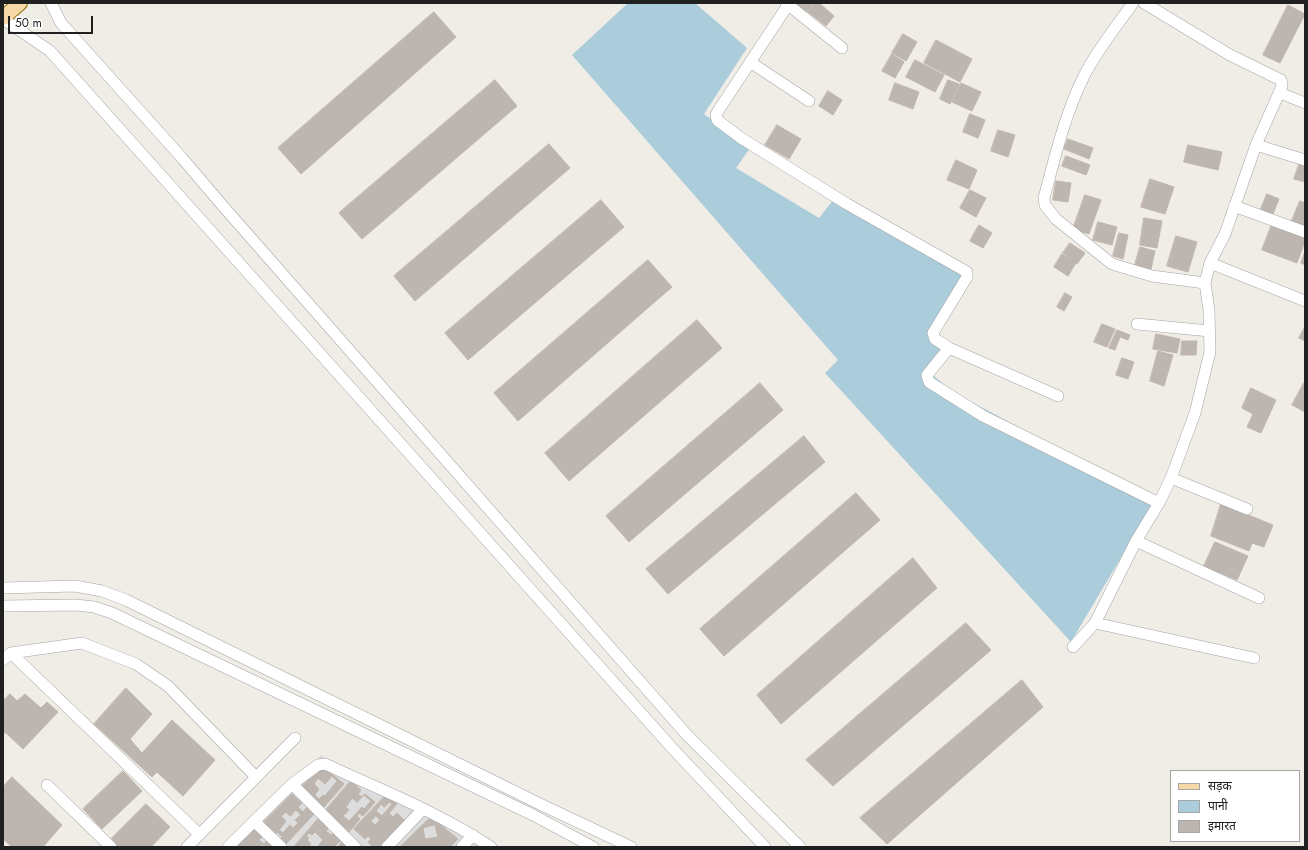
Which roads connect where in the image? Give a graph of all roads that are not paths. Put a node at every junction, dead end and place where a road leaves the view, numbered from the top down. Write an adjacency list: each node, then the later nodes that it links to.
1 (20, 3): 6 (main road)
2 (51, 3): 53 (street)
3 (1133, 3): 17 (street)
4 (1144, 3): 9 (street)
5 (787, 4): 7 (street); 8 (street)
6 (3, 19): 52 (street)
7 (842, 48)
8 (750, 62): 10 (street); 21 (street)
9 (1280, 93): 11 (street); 12 (street)
10 (809, 101)
11 (1305, 103)
12 (1256, 145): 13 (street); 14 (street)
13 (1305, 160)
14 (1234, 206): 15 (street); 16 (street)
15 (1305, 232)
16 (1210, 263): 17 (street); 18 (street)
17 (1205, 283): 20 (street)
18 (1305, 301)
19 (1137, 324): 20 (street)
20 (1210, 332): 23 (street)
21 (949, 348): 22 (street); 24 (street)
22 (1058, 396)
23 (1172, 478): 24 (street); 25 (street)
24 (1159, 503): 26 (street)
25 (1247, 509)
26 (1136, 541): 28 (street); 30 (street)
27 (3, 588): 51 (street)
28 (1259, 598)
29 (3, 606): 50 (street)
30 (1095, 623): 31 (street); 33 (street)
31 (1073, 647)
32 (7, 657): 35 (street); 40 (street)
33 (1254, 658)
34 (294, 738): 35 (street)
35 (256, 777): 40 (street)
36 (292, 784): 38 (street); 39 (street); 46 (street)
37 (47, 785): 42 (street)
38 (423, 809): 41 (street); 47 (street)
39 (255, 822): 44 (street); 45 (street)
40 (199, 834): 43 (street)
41 (473, 835): 48 (street); 49 (street)
42 (111, 847)
43 (187, 847)
44 (228, 847)
45 (281, 847)
46 (355, 847)
47 (387, 847)
48 (462, 847)
49 (491, 847)
50 (593, 847)
51 (631, 847)
52 (765, 847)
53 (800, 847)

